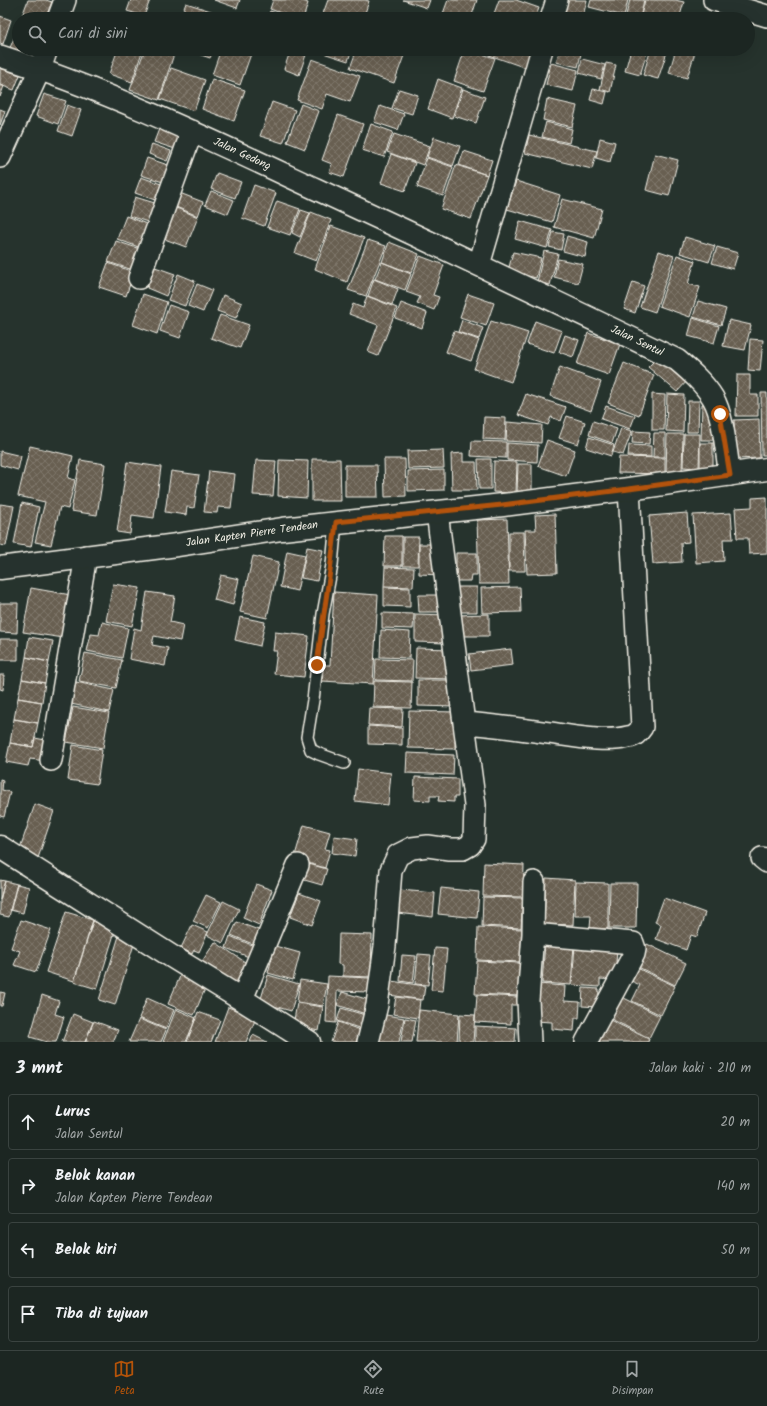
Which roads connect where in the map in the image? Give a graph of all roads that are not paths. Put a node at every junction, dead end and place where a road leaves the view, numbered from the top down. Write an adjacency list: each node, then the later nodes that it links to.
1 (64, 0): 4 (street)
2 (557, 0): 5 (street)
3 (714, 0): 6 (street)
4 (60, 12)
5 (553, 12)
6 (754, 12)
7 (755, 12): 8 (street)
8 (767, 16)
9 (0, 56): 12 (street, Jalan Gedong)
10 (45, 56): 12 (street)
11 (540, 56): 15 (street)
12 (40, 69): 13 (street, Jalan Gedong); 14 (street)
13 (192, 131): 15 (street, Jalan Gedong); 16 (street)
14 (0, 157)
15 (479, 265): 18 (street, Jalan Sentul)
16 (138, 278)
17 (767, 469): 18 (main road, Jalan Kapten Pierre Tendean)
18 (730, 475): 19 (main road, Jalan Kapten Pierre Tendean)
19 (629, 489): 20 (main road, Jalan Kapten Pierre Tendean); 24 (street)
20 (437, 512): 21 (main road, Jalan Kapten Pierre Tendean); 24 (street)
21 (336, 522): 22 (main road, Jalan Kapten Pierre Tendean); 26 (lane)
22 (86, 556): 23 (main road, Jalan Kapten Pierre Tendean); 25 (street)
23 (0, 568)
24 (464, 723): 33 (street)
25 (51, 760)
26 (344, 763)
27 (0, 847): 31 (main road)
28 (298, 865): 31 (street)
29 (534, 882): 30 (street)
30 (533, 934): 34 (street); 35 (street)
31 (242, 999): 32 (main road)
32 (309, 1042)
33 (368, 1042)
34 (530, 1042)
35 (586, 1042)

